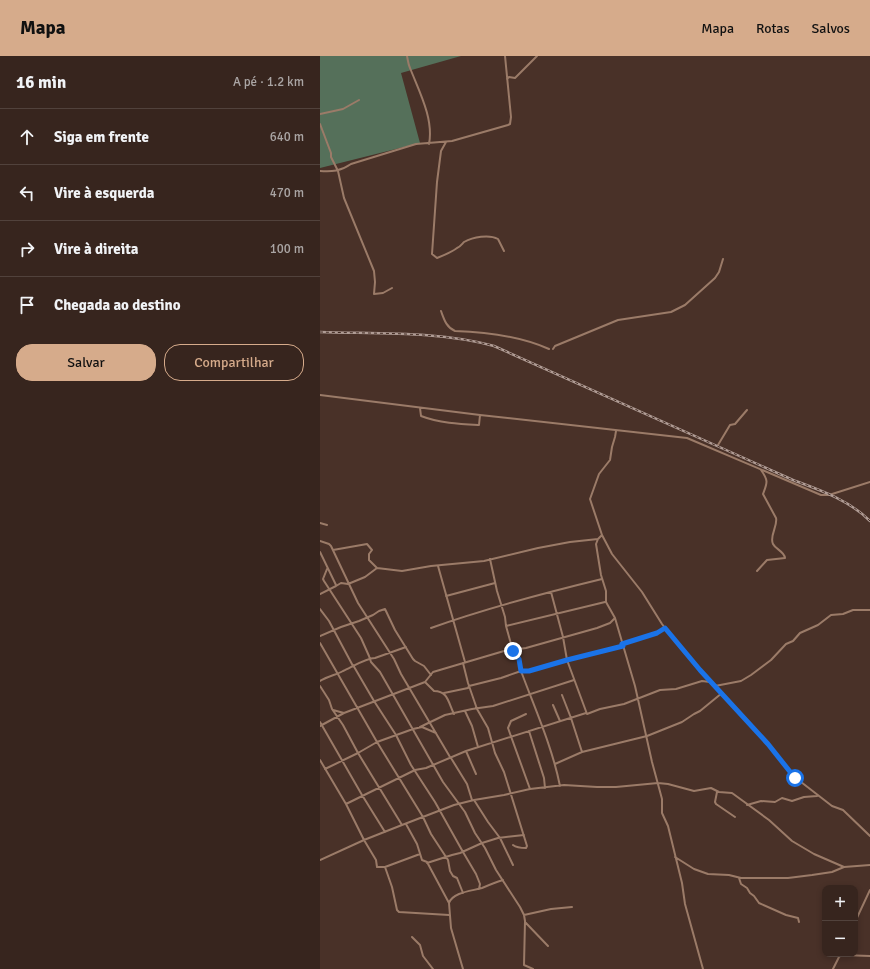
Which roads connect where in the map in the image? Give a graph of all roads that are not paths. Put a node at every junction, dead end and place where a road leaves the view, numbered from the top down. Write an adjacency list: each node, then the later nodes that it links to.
1 (407, 56): 9 (street)
2 (505, 56): 4 (street)
3 (537, 56): 4 (street)
4 (507, 80): 8 (street)
5 (359, 100): 6 (street)
6 (320, 114)
7 (320, 124): 11 (street)
8 (446, 142): 9 (street); 12 (street)
9 (429, 144): 11 (street)
10 (320, 171): 11 (street)
11 (338, 171): 14 (street)
12 (504, 251)
13 (723, 259): 17 (street)
14 (392, 288)
15 (442, 311): 16 (street)
16 (549, 349)
17 (552, 349)
18 (320, 395): 19 (street)
19 (420, 408): 21 (street); 21 (street)
20 (747, 410): 23 (street)
21 (480, 415): 22 (street)
22 (616, 431): 24 (street); 28 (street)
23 (718, 445)
24 (761, 469): 25 (street); 37 (street)
25 (870, 482)
26 (320, 523): 27 (street)
27 (327, 525)
28 (602, 535): 29 (street); 57 (street)
29 (598, 539): 33 (street); 38 (street)
30 (320, 541): 31 (street)
31 (333, 550): 35 (street); 40 (street)
32 (320, 552): 36 (street)
33 (490, 559): 34 (street); 39 (street)
34 (438, 566): 35 (street); 45 (street)
35 (377, 568): 40 (street)
36 (327, 569): 41 (street); 42 (street)
37 (757, 571)
38 (602, 579): 43 (street); 46 (street)
39 (496, 583): 45 (street); 47 (street)
40 (348, 584): 41 (street); 51 (street)
41 (336, 586): 42 (street)
42 (329, 589): 44 (street); 54 (street)
43 (551, 592): 47 (street); 50 (street)
44 (320, 594)
45 (446, 596): 53 (street)
46 (606, 602): 50 (street); 52 (street)
47 (502, 606): 53 (street); 55 (street)
48 (320, 609): 58 (street)
49 (870, 610): 79 (street)
50 (557, 614): 55 (street); 60 (street)
51 (367, 617): 54 (street); 63 (street); 65 (street)
52 (615, 618): 60 (street); 62 (street)
53 (453, 620): 56 (street); 68 (street)
54 (352, 624): 58 (street); 66 (street)
55 (506, 626): 64 (street)
56 (431, 628)
57 (665, 628): 62 (street); 76 (street)
58 (334, 631): 59 (street); 69 (street)
59 (320, 636)
60 (563, 637): 64 (street); 67 (street)
61 (320, 643): 71 (street)
62 (622, 645): 67 (street); 86 (street)
63 (406, 647): 65 (street); 72 (street)
64 (513, 651): 68 (street); 70 (street)
65 (389, 652): 66 (street); 80 (street)
66 (370, 658): 69 (street); 84 (street)
67 (567, 660): 70 (street); 73 (street)
68 (464, 662): 72 (street); 78 (street)
69 (353, 666): 71 (street); 87 (street)
70 (521, 671): 78 (street); 83 (street)
71 (338, 674): 74 (street); 89 (street)
72 (431, 675): 75 (street)
73 (574, 680): 83 (street); 94 (street)
74 (320, 681)
75 (425, 682): 80 (street); 81 (street)
76 (711, 682): 79 (street); 86 (street)
77 (320, 686): 90 (street)
78 (469, 686): 81 (street); 91 (street)
79 (715, 686): 82 (street)
80 (409, 688): 84 (street); 100 (street)
81 (444, 693): 95 (street)
82 (722, 693): 109 (street); 134 (street)
83 (530, 694): 91 (street); 104 (street)
84 (392, 695): 87 (street); 105 (street)
85 (562, 695): 98 (street)
86 (638, 698): 94 (street); 109 (street)
87 (374, 701): 89 (street); 108 (street)
88 (553, 705): 101 (street)
89 (358, 708): 93 (street); 111 (street)
90 (332, 709): 93 (street); 97 (street)
91 (477, 709): 92 (street); 112 (street)
92 (465, 711): 95 (street); 113 (street)
93 (344, 713): 97 (street)
94 (586, 713): 98 (street)
95 (454, 714): 100 (street)
96 (526, 714): 110 (street)
97 (337, 716): 102 (street); 116 (street)
98 (571, 718): 101 (street); 115 (street)
99 (320, 722): 102 (street)
100 (430, 722): 103 (street); 107 (street)
101 (560, 722): 104 (street)
102 (321, 725): 119 (street)
103 (420, 727): 105 (street); 107 (street)
104 (542, 728): 106 (street); 120 (street)
105 (413, 729): 108 (street); 121 (street)
106 (529, 731): 110 (street); 129 (street)
107 (436, 733): 117 (street)
108 (396, 735): 111 (street); 123 (street)
109 (647, 736): 115 (street); 126 (street)
110 (511, 737): 112 (street); 130 (street)
111 (377, 742): 116 (street); 125 (street)
112 (492, 744): 113 (street); 132 (street)
113 (479, 748): 114 (street)
114 (466, 751): 117 (street); 124 (street)
115 (582, 752): 120 (street)
116 (358, 753): 119 (street); 128 (street)
117 (450, 757): 121 (street); 135 (street)
118 (320, 760): 122 (street)
119 (342, 760): 122 (street); 133 (street)
120 (555, 764): 127 (street)
121 (434, 765): 123 (street); 137 (street)
122 (325, 769): 136 (street)
123 (415, 770): 125 (street); 139 (street)
124 (476, 774)
125 (398, 778): 128 (street); 141 (street)
126 (658, 783): 127 (street); 131 (street); 154 (street)
127 (560, 786): 129 (street)
128 (378, 787): 133 (street); 143 (street)
129 (545, 788): 130 (street)
130 (530, 789): 132 (street)
131 (717, 792): 138 (street); 140 (street)
132 (510, 793): 135 (street); 145 (street)
133 (362, 795): 136 (street); 144 (street)
134 (818, 796): 138 (street); 146 (street)
135 (473, 800): 137 (street); 147 (street)
136 (346, 804): 148 (street)
137 (459, 804): 139 (street); 149 (street)
138 (747, 805): 160 (street)
139 (440, 811): 141 (street); 151 (street)
140 (735, 817)
141 (423, 818): 142 (street); 153 (street)
142 (406, 824): 143 (street); 152 (street)
143 (402, 825): 144 (street)
144 (385, 832): 148 (street)
145 (524, 834): 147 (street); 150 (street)
146 (870, 836)
147 (500, 838): 149 (street); 157 (street)
148 (364, 840): 155 (street); 159 (street)
149 (482, 843): 151 (street); 162 (street)
150 (513, 845)
151 (463, 852): 153 (street); 163 (street)
152 (420, 854): 156 (street); 159 (street)
153 (446, 857): 156 (street); 165 (street)
154 (675, 857): 161 (street); 181 (street)
155 (320, 860)
156 (427, 863): 166 (street)
157 (513, 865)
158 (870, 865): 160 (street)
159 (385, 867): 168 (street)
160 (844, 867): 161 (street)
161 (739, 878): 172 (street)
162 (503, 880): 163 (street); 169 (street)
163 (479, 889): 165 (street)
164 (870, 890): 171 (street)
165 (463, 893): 166 (street)
166 (449, 904): 168 (street)
167 (572, 907): 169 (street)
168 (450, 915): 179 (street)
169 (524, 915): 170 (street)
170 (525, 921): 174 (street); 180 (street)
171 (855, 921)
172 (799, 922)
173 (412, 937): 178 (street)
174 (548, 946)
175 (858, 955): 176 (street)
176 (870, 956)
177 (839, 957): 182 (street)
178 (433, 969)
179 (463, 969)
180 (533, 969)
181 (703, 969)
182 (833, 969)

